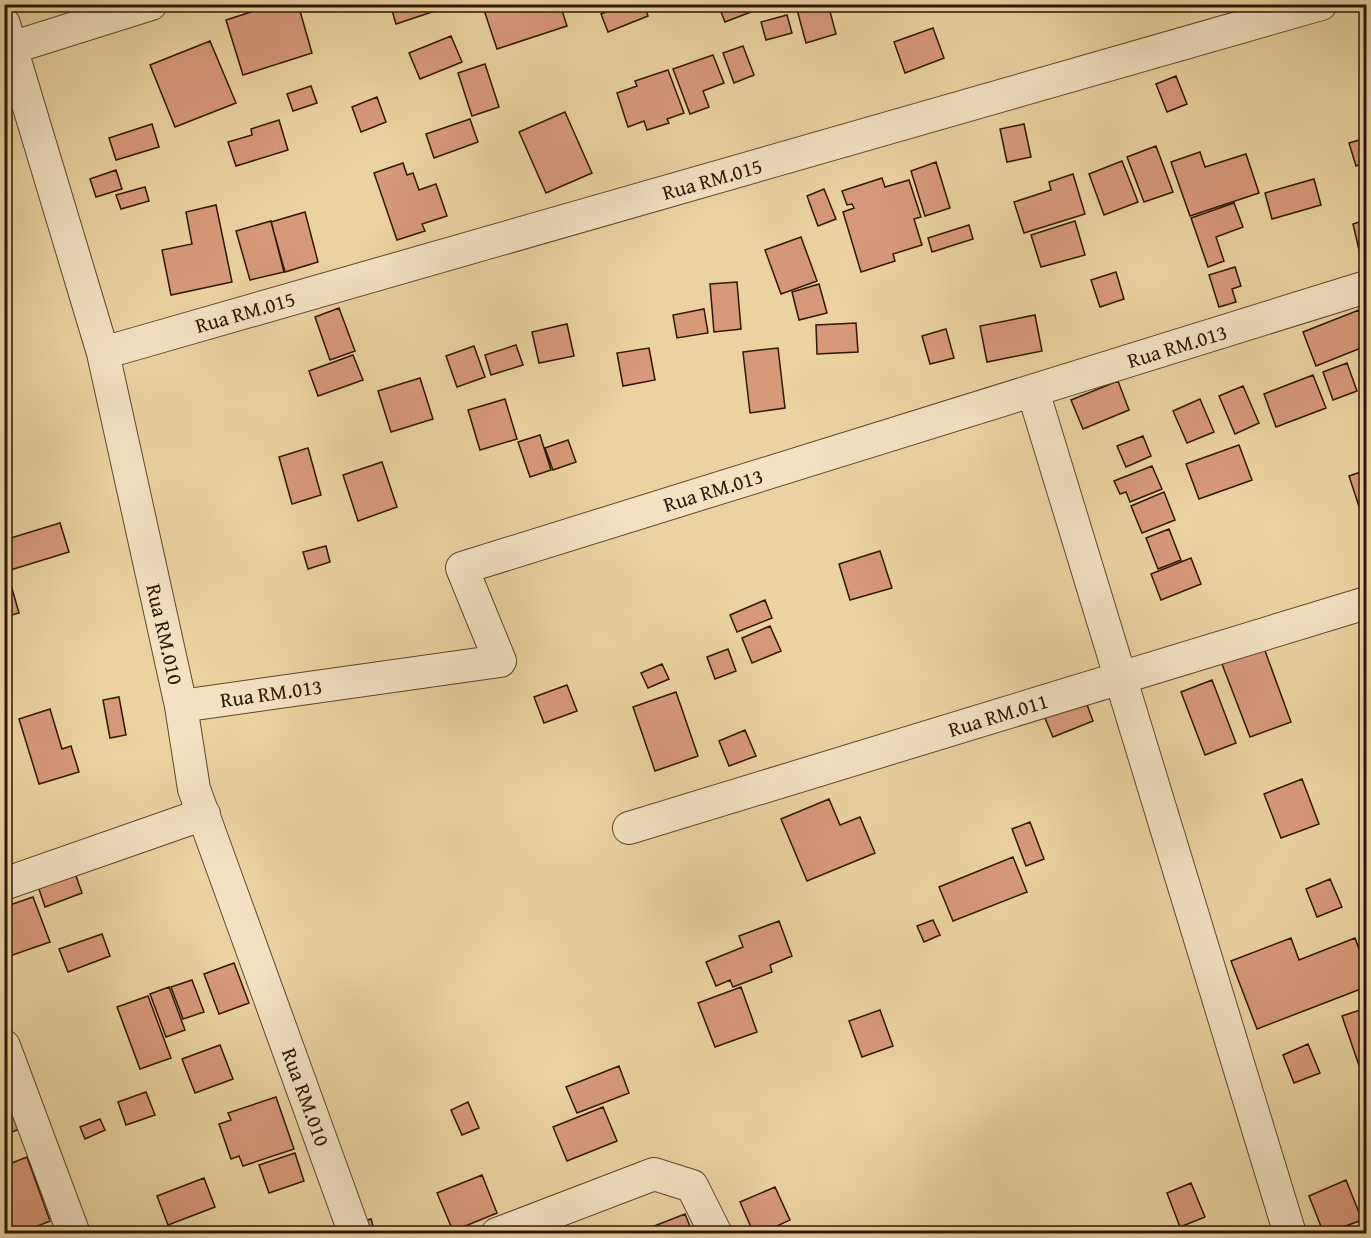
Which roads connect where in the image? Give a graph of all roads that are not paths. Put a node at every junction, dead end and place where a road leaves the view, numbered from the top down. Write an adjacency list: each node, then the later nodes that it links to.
1 (151, 4): 3 (street)
2 (1321, 4): 5 (street, Rua RM.015)
3 (8, 36): 5 (street, Rua RM.010)
4 (1366, 287): 6 (street, Rua RM.013)
5 (103, 353): 9 (street, Rua RM.010)
6 (1033, 391): 8 (street); 9 (street, Rua RM.013)
7 (1366, 603): 8 (street, Rua RM.011)
8 (1122, 676): 11 (street, Rua RM.011); 18 (street)
9 (181, 706): 10 (street, Rua RM.010)
10 (204, 814): 12 (street); 15 (street, Rua RM.010)
11 (629, 828)
12 (4, 884)
13 (5, 1048): 14 (street)
14 (74, 1233)
15 (355, 1233)
16 (497, 1233): 17 (street)
17 (716, 1233)
18 (1290, 1233)

